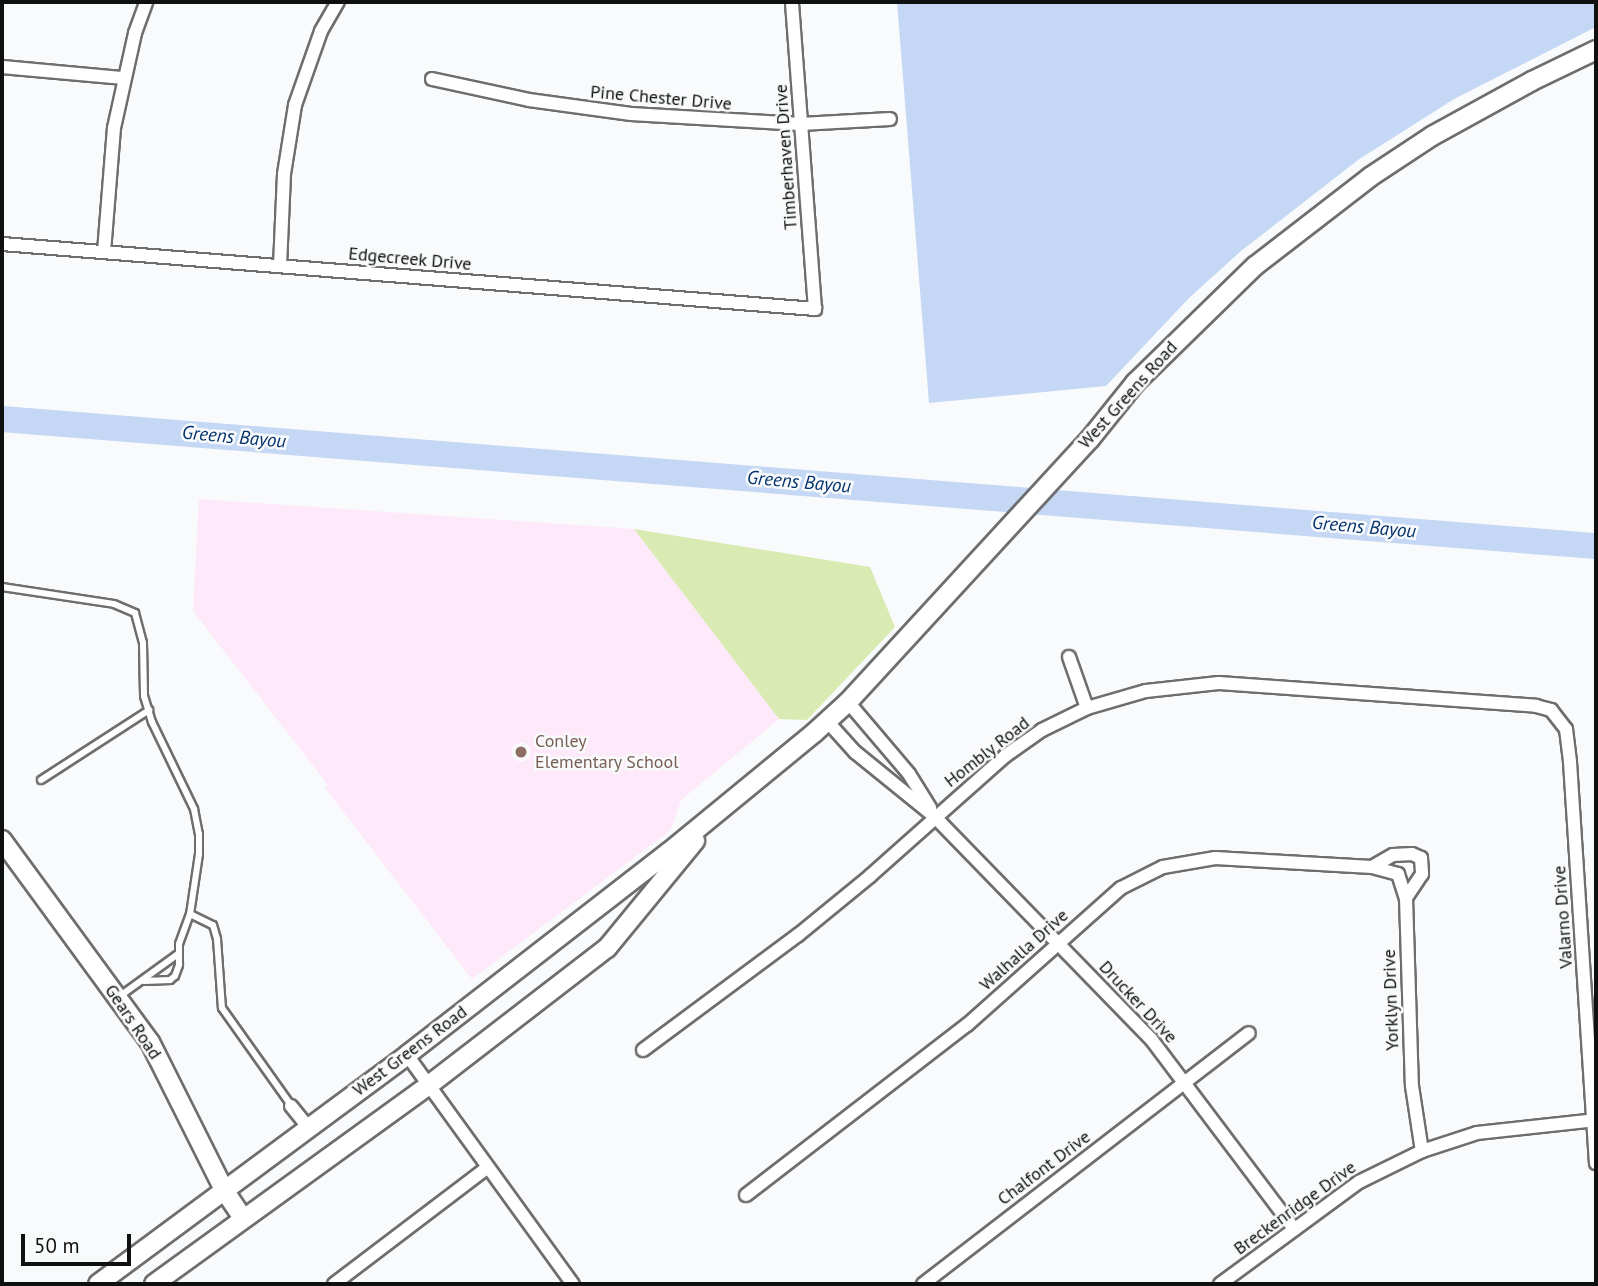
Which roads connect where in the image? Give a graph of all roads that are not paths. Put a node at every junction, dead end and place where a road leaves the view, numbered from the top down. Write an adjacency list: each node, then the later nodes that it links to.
1 (146, 2): 6 (street)
2 (338, 2): 12 (street)
3 (792, 2): 9 (street, Timberhaven Drive)
4 (1596, 50): 16 (main road, West Greens Road)
5 (2, 66): 6 (street)
6 (124, 78): 11 (street)
7 (432, 79): 9 (street, Pine Chester Drive)
8 (890, 119): 9 (street, Pine Chester Drive)
9 (802, 124): 13 (street, Timberhaven Drive)
10 (2, 244): 11 (street, Edgecreek Drive)
11 (104, 252): 12 (street, Edgecreek Drive)
12 (280, 266): 13 (street, Edgecreek Drive)
13 (815, 309)
14 (2, 587): 19 (lane)
15 (1069, 657): 18 (street)
16 (848, 702): 20 (main road, West Greens Road); 23 (street, Drucker Drive)
17 (1516, 704): 18 (street, Hombly Road); 38 (street, Valarno Drive)
18 (1087, 708): 23 (street, Hombly Road)
19 (149, 710): 21 (lane); 27 (lane)
20 (827, 721): 22 (main road, West Greens Road); 23 (street, Drucker Drive)
21 (41, 780)
22 (718, 812): 34 (main road, West Greens Road); 36 (main road, West Greens Road)
23 (935, 817): 28 (street, Drucker Drive); 33 (street, Hombly Road)
24 (2, 840): 31 (main road, Gears Road)
25 (1372, 867): 26 (street); 26 (street); 28 (street, Walhalla Drive)
26 (1406, 898): 40 (street, Yorklyn Drive)
27 (190, 914): 29 (lane); 37 (lane)
28 (1058, 943): 35 (street, Drucker Drive); 44 (street, Walhalla Drive)
29 (178, 954): 30 (lane); 30 (lane)
30 (144, 981): 31 (lane)
31 (118, 998): 43 (main road, Gears Road)
32 (1249, 1033): 35 (street, Chalfont Drive)
33 (643, 1050)
34 (407, 1055): 36 (street); 39 (main road, West Greens Road)
35 (1187, 1083): 46 (street, Drucker Drive); 51 (street, Chalfont Drive)
36 (429, 1085): 42 (street); 45 (main road, West Greens Road)
37 (291, 1106): 39 (street)
38 (1595, 1120): 40 (street, Breckenridge Drive); 41 (street, Valarno Drive)
39 (309, 1128): 43 (main road, West Greens Road)
40 (1422, 1151): 46 (street, Breckenridge Drive)
41 (1596, 1163)
42 (488, 1167): 49 (street); 50 (street)
43 (224, 1190): 45 (main road, Gears Road); 47 (main road, West Greens Road)
44 (746, 1195)
45 (242, 1217): 48 (main road, West Greens Road)
46 (1294, 1229): 52 (street, Breckenridge Drive)
47 (98, 1284)
48 (154, 1284)
49 (334, 1284)
50 (573, 1284)
51 (923, 1284)
52 (1220, 1284)

